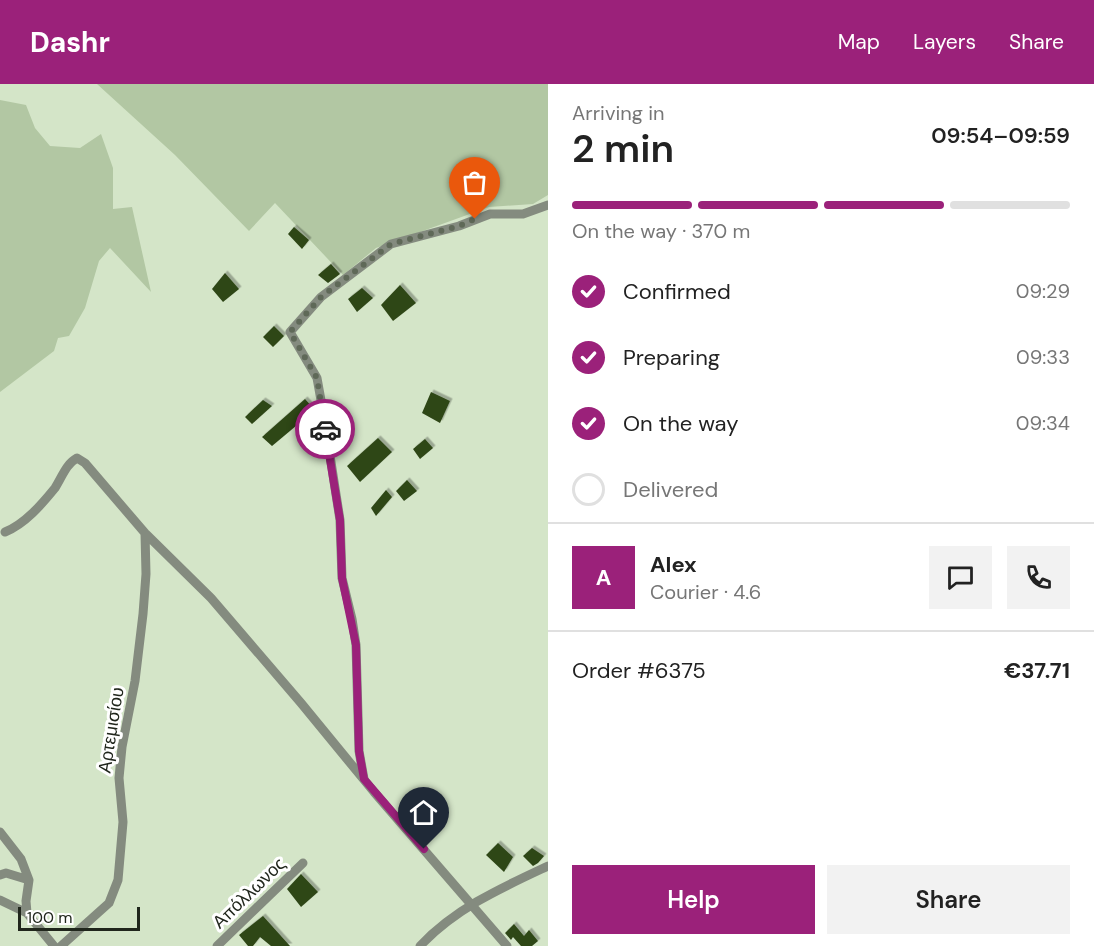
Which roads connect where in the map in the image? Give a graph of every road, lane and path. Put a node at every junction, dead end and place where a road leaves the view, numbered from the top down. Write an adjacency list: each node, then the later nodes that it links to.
1 (548, 205): 4 (street)
2 (5, 532): 3 (street)
3 (145, 533): 4 (street); 14 (street, Αρτεμισίου)
4 (364, 779): 11 (street)
5 (0, 832): 9 (street)
6 (303, 863): 15 (street, Απόλλωνος)
7 (548, 866): 11 (street)
8 (0, 875): 9 (street)
9 (29, 880): 12 (street)
10 (0, 900): 12 (street)
11 (470, 905): 16 (street); 17 (street)
12 (27, 913): 13 (street)
13 (54, 946)
14 (62, 946)
15 (217, 946)
16 (420, 946)
17 (507, 946)

